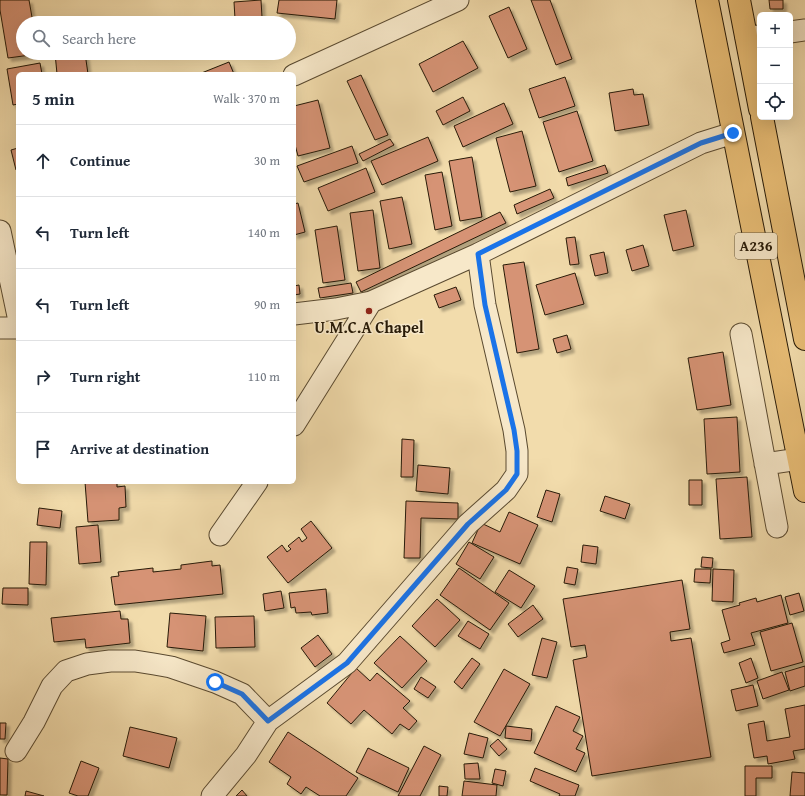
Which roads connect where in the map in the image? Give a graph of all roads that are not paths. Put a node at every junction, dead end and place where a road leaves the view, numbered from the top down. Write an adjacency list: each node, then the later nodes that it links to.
1 (458, 0): 7 (street)
2 (739, 0): 6 (highway)
3 (714, 2): 10 (highway, A236)
4 (805, 30): 5 (street)
5 (793, 32)
6 (753, 36): 8 (highway)
7 (296, 74)
8 (758, 84)
9 (763, 120): 19 (highway, A236)
10 (733, 133): 12 (street); 21 (highway, A236)
11 (0, 231): 14 (street)
12 (478, 254): 13 (street); 27 (street)
13 (371, 302): 15 (street); 20 (street)
14 (16, 307)
15 (296, 314)
16 (0, 328): 17 (street)
17 (16, 328)
18 (741, 334): 22 (street)
19 (805, 339)
20 (296, 422)
21 (799, 459): 22 (street); 24 (highway, A236)
22 (765, 464): 25 (street)
23 (256, 484): 26 (street)
24 (805, 491)
25 (777, 527)
26 (220, 535)
27 (268, 721): 28 (street); 29 (street)
28 (16, 751)
29 (212, 796)

